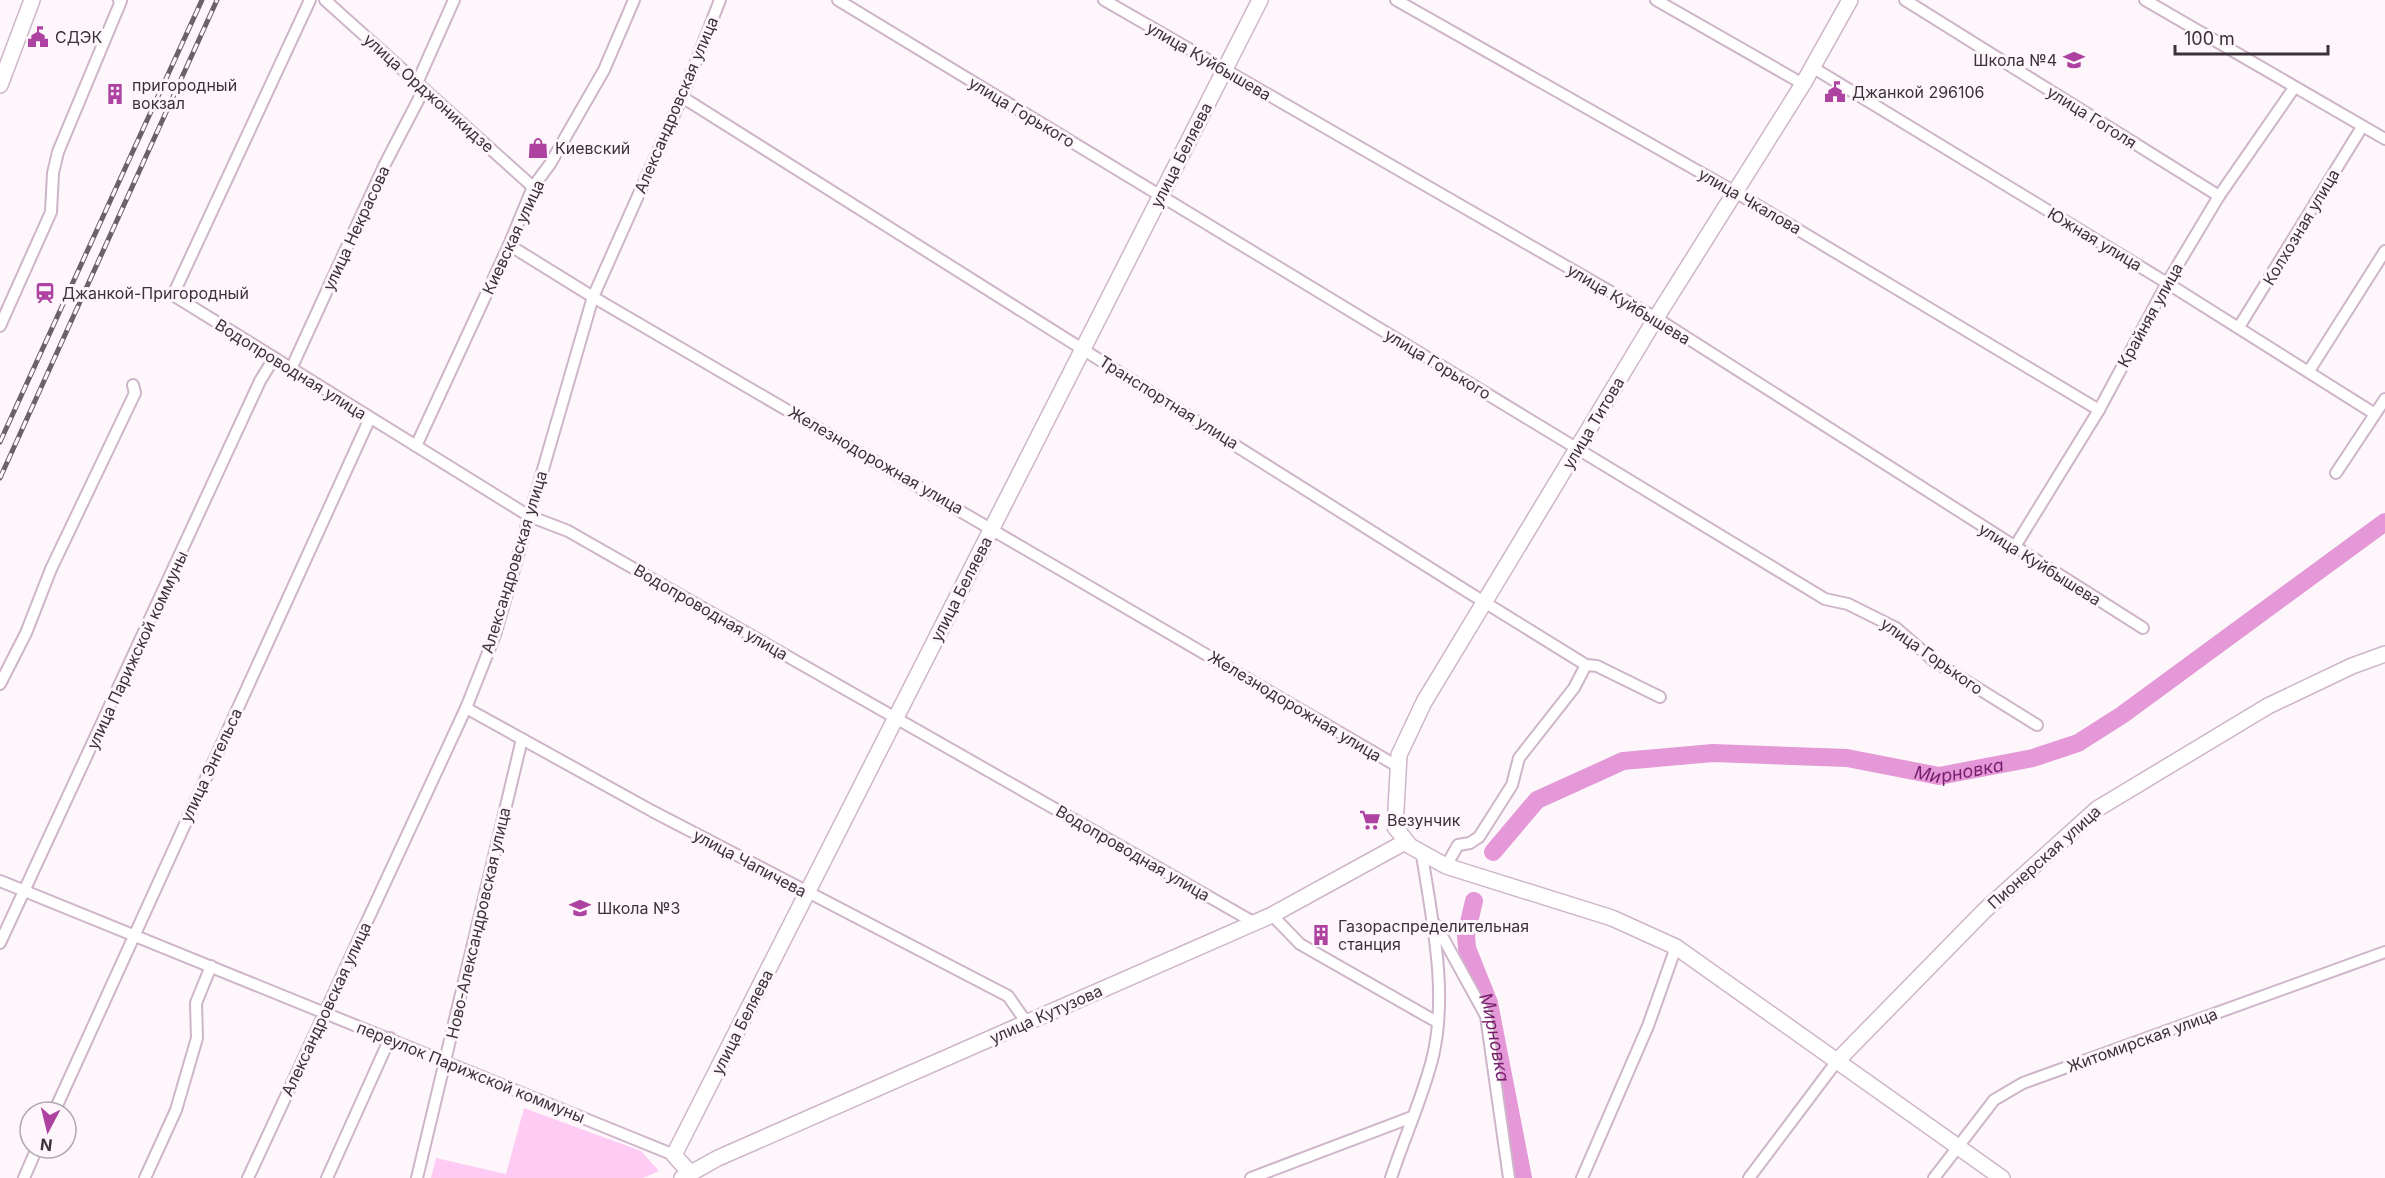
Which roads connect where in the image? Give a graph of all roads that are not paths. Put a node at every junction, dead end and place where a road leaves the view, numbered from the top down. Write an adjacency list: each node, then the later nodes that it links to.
1 (32, 0): 19 (main road)
2 (119, 0): 34 (street)
3 (310, 0): 37 (street, Водопроводная улица)
4 (325, 0): 20 (street, улица Орджоникидзе)
5 (454, 0): 20 (street, улица Некрасова)
6 (634, 0): 25 (street, Киевская улица)
7 (720, 0): 22 (street, Александровская улица)
8 (837, 0): 27 (street, улица Горького)
9 (1104, 0): 17 (street, улица Куйбышева)
10 (1260, 0): 17 (main road, улица Беляева)
11 (1396, 0): 26 (street, улица Чкалова)
12 (1656, 0): 18 (street)
13 (1850, 0): 16 (main road, улица Титова)
14 (1905, 0): 28 (street, улица Гоголя)
15 (2145, 0): 21 (street)
16 (1812, 67): 18 (main road, улица Титова); 31 (street, Южная улица)
17 (1224, 71): 27 (main road, улица Беляева); 33 (street, улица Куйбышева)
18 (1803, 84): 26 (main road, улица Титова)
19 (0, 85)
20 (421, 86): 25 (street, улица Орджоникидзе); 38 (street, улица Некрасова)
21 (2294, 88): 23 (street); 28 (street, Крайняя улица)
22 (682, 97): 32 (street, Александровская улица); 36 (street, Транспортная улица)
23 (2362, 127): 24 (street); 35 (street, Колхозная улица)
24 (2385, 139)
25 (533, 187): 29 (street, Киевская улица)
26 (1734, 192): 33 (main road, улица Титова); 42 (street, улица Чкалова)
27 (1161, 195): 36 (main road, улица Беляева); 46 (street, улица Горького)
28 (2219, 196): 31 (street, Крайняя улица)
29 (509, 245): 32 (street, Железнодорожная улица); 45 (street, Киевская улица)
30 (2385, 251): 39 (street)
31 (2167, 282): 35 (street, Южная улица); 42 (street, Крайняя улица)
32 (593, 297): 48 (street, Александровская улица); 49 (street, Железнодорожная улица)
33 (1656, 318): 46 (main road, улица Титова); 50 (street, улица Куйбышева)
34 (0, 326)
35 (2240, 327): 39 (street, Южная улица)
36 (1083, 348): 49 (main road, улица Беляева); 51 (street, Транспортная улица)
37 (274, 358): 38 (street, Водопроводная улица); 66 (street, улица Парижской коммуны)
38 (291, 369): 44 (street, Водопроводная улица)
39 (2309, 371): 43 (street, Южная улица)
40 (133, 385): 55 (street)
41 (2385, 399): 43 (street)
42 (2099, 410): 50 (street, Крайняя улица)
43 (2375, 414): 47 (street)
44 (370, 418): 45 (street, Водопроводная улица); 71 (street, улица Энгельса)
45 (417, 446): 48 (street, Водопроводная улица)
46 (1578, 448): 51 (main road, улица Титова); 59 (street, улица Горького)
47 (2336, 473)
48 (529, 516): 57 (street, Александровская улица); 58 (street, Водопроводная улица)
49 (992, 528): 58 (main road, улица Беляева); 61 (street, Железнодорожная улица)
50 (2014, 548): 52 (street, улица Куйбышева)
51 (1485, 601): 54 (street, Транспортная улица); 61 (main road, улица Титова)
52 (2143, 628)
53 (2385, 654): 81 (main road, Пионерская улица)
54 (1586, 665): 56 (street, Транспортная улица); 64 (street)
55 (0, 684)
56 (1660, 697)
57 (466, 708): 60 (street, улица Чапичева); 76 (street, Александровская улица)
58 (897, 717): 67 (main road, улица Беляева); 70 (street, Водопроводная улица)
59 (2037, 725)
60 (522, 739): 67 (street, улица Чапичева); 80 (street, Ново-Александровская улица)
61 (1397, 766): 62 (main road, улица Титова)
62 (1405, 842): 63 (main road); 68 (main road, улица Кутузова)
63 (1422, 855): 64 (main road); 69 (street)
64 (1446, 866): 73 (main road)
65 (0, 881): 66 (street, переулок Парижской коммуны)
66 (24, 891): 71 (street, переулок Парижской коммуны); 72 (street, улица Парижской коммуны)
67 (807, 893): 78 (street, улица Чапичева); 85 (main road, улица Беляева)
68 (1272, 915): 70 (main road, улица Кутузова); 77 (street)
69 (1431, 917): 77 (street); 95 (street)
70 (1255, 923): 78 (main road, улица Кутузова)
71 (134, 935): 75 (street, переулок Парижской коммуны); 82 (street, улица Энгельса)
72 (0, 943)
73 (1676, 947): 81 (main road); 96 (street)
74 (2385, 951): 84 (street, Житомирская улица)
75 (211, 966): 76 (street, переулок Парижской коммуны); 89 (street)
76 (324, 1012): 79 (street, переулок Парижской коммуны); 90 (street, Александровская улица)
77 (1437, 1022): 83 (street)
78 (1027, 1023): 87 (main road, улица Кутузова)
79 (390, 1038): 80 (street, переулок Парижской коммуны); 91 (street)
80 (446, 1061): 85 (street, переулок Парижской коммуны); 92 (street, Ново-Александровская улица)
81 (1837, 1061): 84 (main road); 97 (street)
82 (59, 1100)
83 (1412, 1117): 93 (street); 94 (street)
84 (1957, 1146): 98 (street, Житомирская улица); 99 (main road)
85 (674, 1155): 87 (main road)
86 (32, 1160): 88 (street)
87 (691, 1176)
88 (24, 1178)
89 (145, 1178)
90 (248, 1178)
91 (327, 1178)
92 (417, 1178)
93 (1251, 1178)
94 (1390, 1178)
95 (1509, 1178)
96 (1582, 1178)
97 (1749, 1178)
98 (1934, 1178)
99 (2002, 1178)

